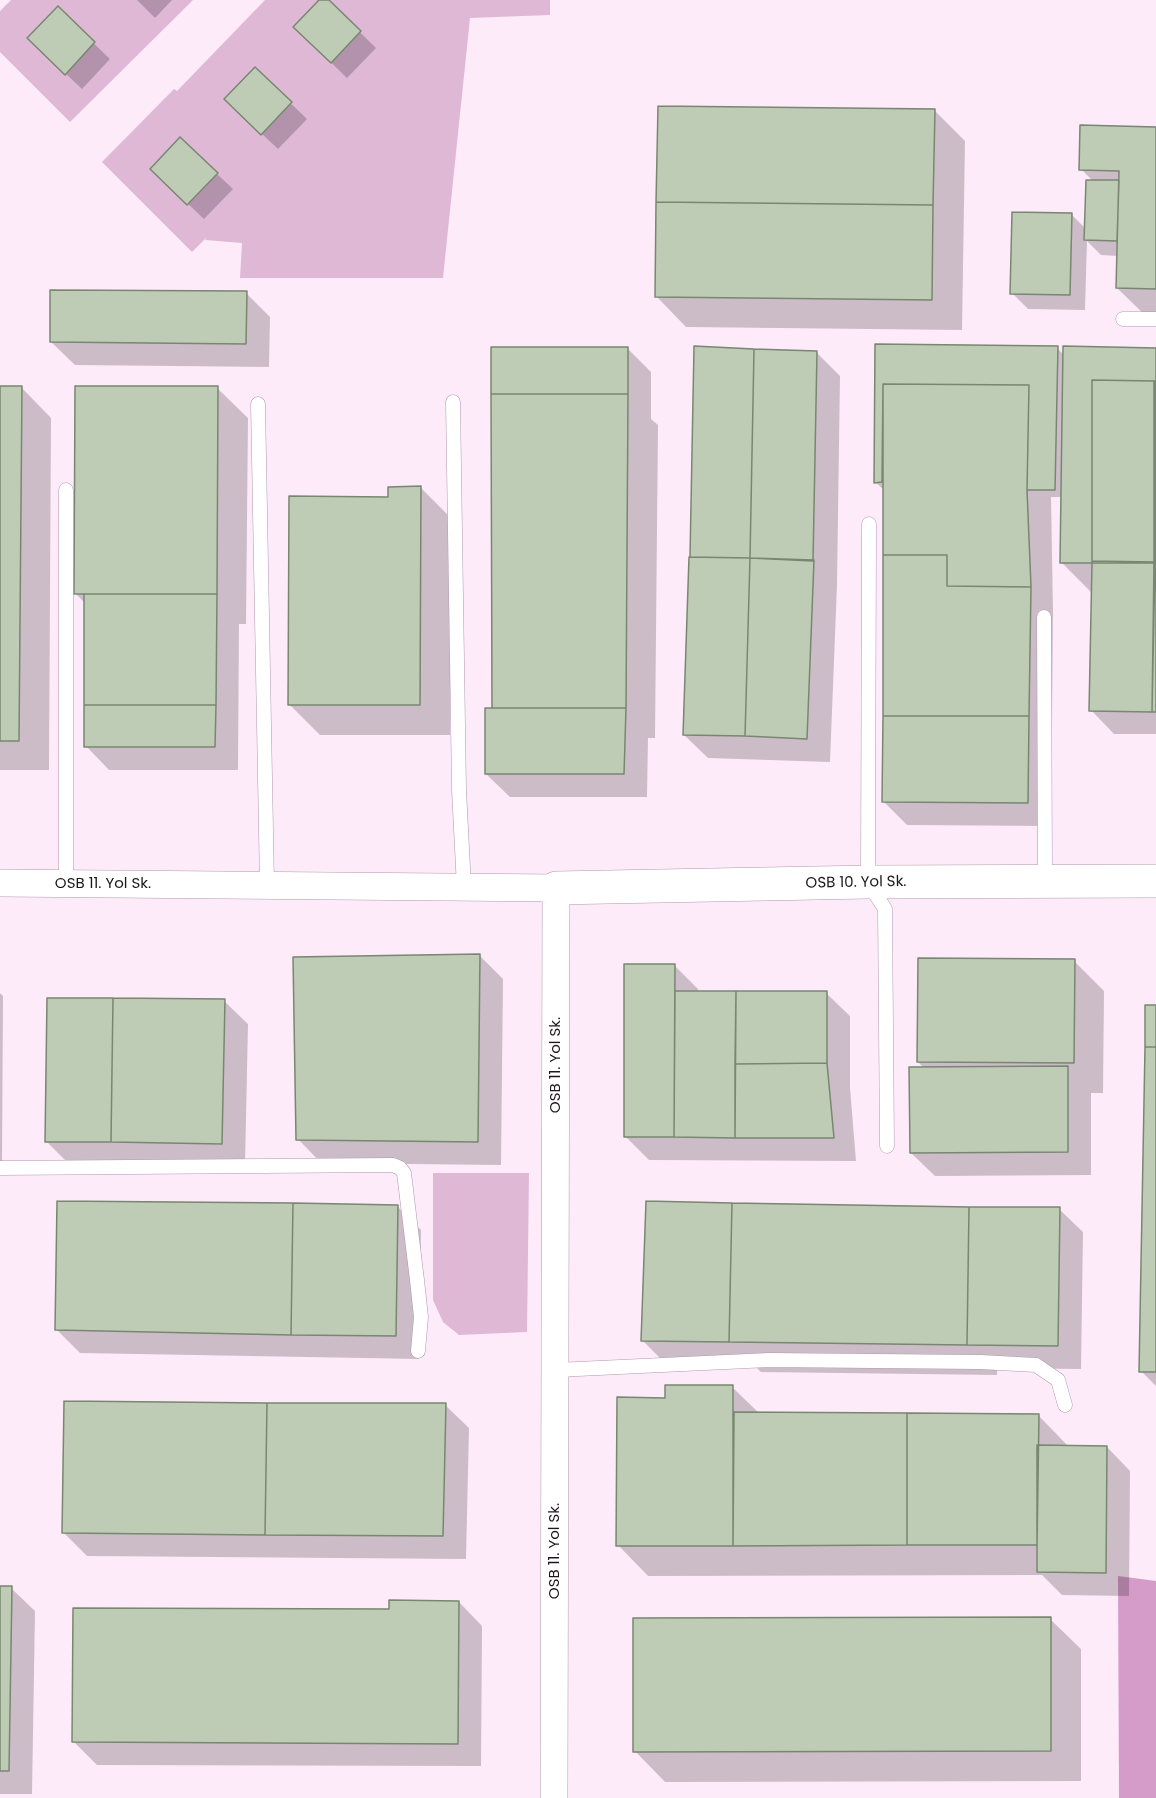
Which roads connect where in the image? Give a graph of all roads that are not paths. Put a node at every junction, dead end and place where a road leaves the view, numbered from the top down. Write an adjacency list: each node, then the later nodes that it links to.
1 (1123, 319): 2 (lane)
2 (1156, 319)
3 (453, 402): 14 (lane)
4 (258, 404): 13 (lane)
5 (66, 490): 12 (lane)
6 (869, 524): 9 (lane)
7 (1044, 617): 11 (lane)
8 (1156, 881): 11 (street, OSB 10. Yol Sk.)
9 (868, 882): 11 (street, OSB 10. Yol Sk.); 15 (street, OSB 10. Yol Sk.); 16 (lane)
10 (0, 883): 12 (street, OSB 11. Yol Sk.)
11 (1045, 883)
12 (66, 884): 13 (street, OSB 11. Yol Sk.)
13 (267, 885): 14 (street, OSB 11. Yol Sk.)
14 (464, 887): 15 (street, OSB 11. Yol Sk.)
15 (556, 888): 19 (street, OSB 11. Yol Sk.)
16 (887, 1146)
17 (0, 1168): 18 (lane)
18 (418, 1352)
19 (556, 1370): 20 (lane); 21 (street, OSB 11. Yol Sk.)
20 (1065, 1405)
21 (554, 1798)

